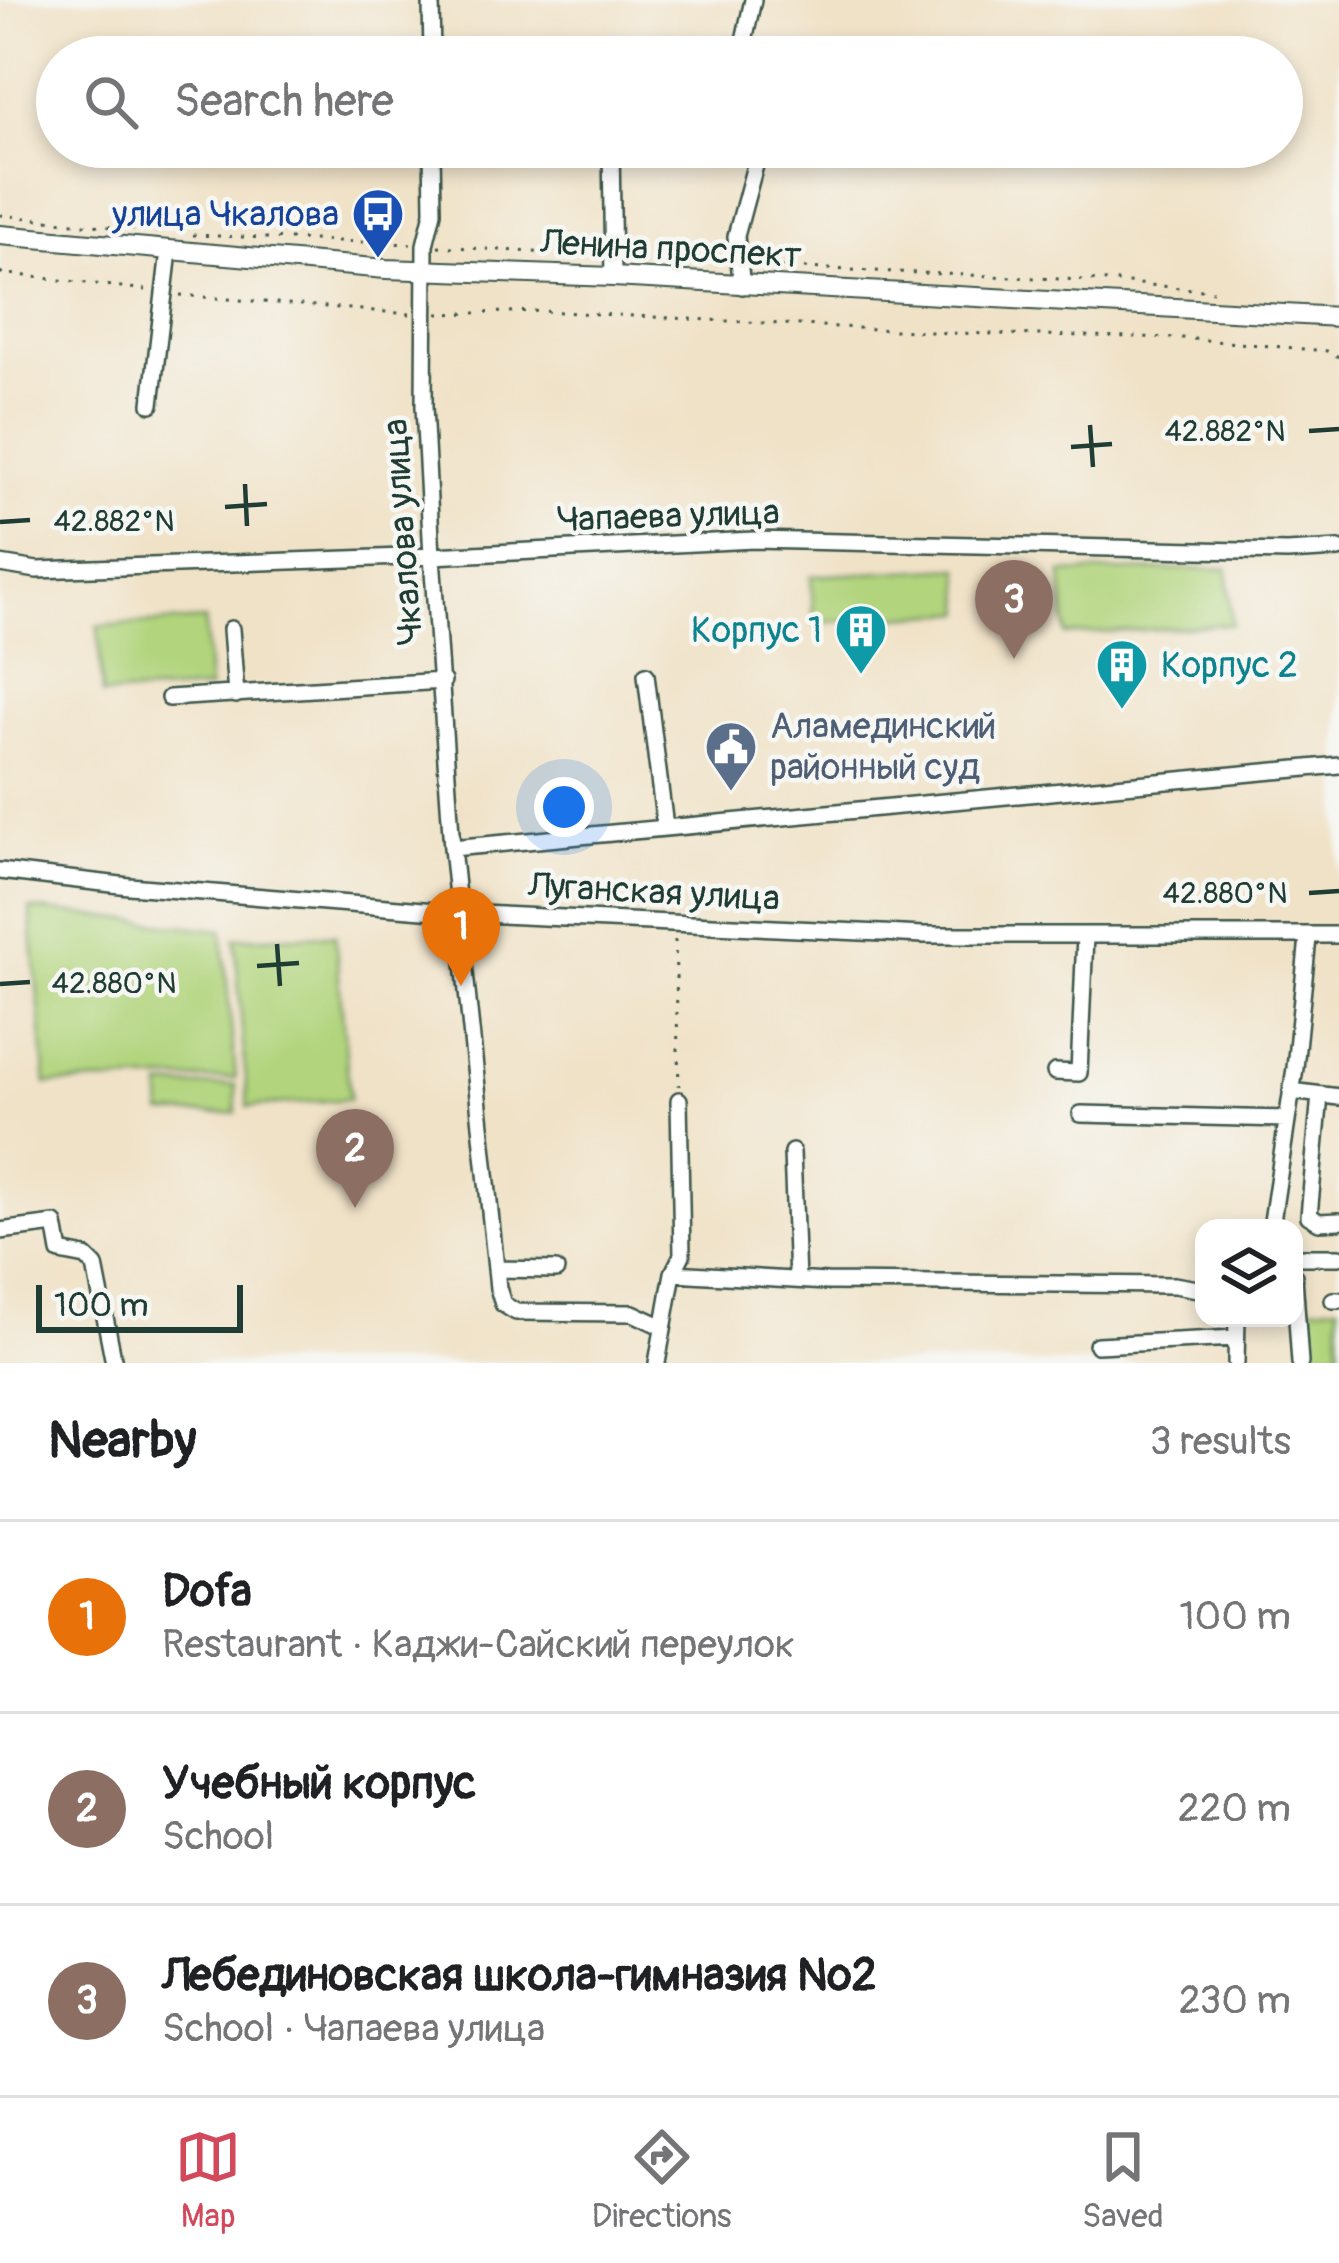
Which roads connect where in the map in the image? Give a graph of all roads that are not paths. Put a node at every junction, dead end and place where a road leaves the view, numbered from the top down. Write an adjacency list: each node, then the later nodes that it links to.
1 (431, 0): 3 (street)
2 (753, 0): 4 (street)
3 (432, 36)
4 (745, 36)
5 (432, 168): 10 (street, Чкалова улица)
6 (611, 168): 11 (street)
7 (754, 168): 12 (street)
8 (0, 235): 9 (main road, Ленина проспект)
9 (169, 251): 10 (main road, Ленина проспект); 14 (street)
10 (425, 271): 11 (main road, Ленина проспект); 16 (street, Чкалова улица)
11 (614, 277): 12 (main road, Ленина проспект)
12 (742, 286): 13 (main road, Ленина проспект)
13 (1339, 317)
14 (151, 404)
15 (1339, 549): 16 (street, Чапаева улица)
16 (432, 556): 17 (street, Чапаева улица); 20 (street, Чкалова улица)
17 (0, 564)
18 (230, 628): 21 (street)
19 (646, 675): 24 (street)
20 (443, 681): 21 (street); 25 (street, Чкалова улица)
21 (236, 695): 22 (street)
22 (170, 698)
23 (1339, 765): 24 (street)
24 (664, 827): 25 (street)
25 (452, 848): 27 (street, Чкалова улица)
26 (0, 871): 27 (street, Луганская улица)
27 (460, 913): 29 (street, Луганская улица); 44 (street, Чкалова улица)
28 (1339, 935): 30 (street, Луганская улица)
29 (1084, 936): 30 (street, Луганская улица); 31 (street)
30 (1308, 938): 32 (street)
31 (1055, 1072)
32 (1291, 1091): 33 (street); 37 (street)
33 (1320, 1095): 34 (street); 40 (street)
34 (1339, 1097)
35 (679, 1100): 46 (street)
36 (1081, 1114): 37 (street)
37 (1287, 1119): 39 (street)
38 (792, 1152): 47 (street)
39 (1272, 1219)
40 (1339, 1221)
41 (0, 1231): 54 (street)
42 (1303, 1257): 43 (street)
43 (1339, 1257)
44 (496, 1268): 45 (street); 49 (street)
45 (556, 1270)
46 (673, 1273): 47 (street); 49 (street)
47 (797, 1280): 48 (street)
48 (1195, 1288)
49 (663, 1327): 55 (street)
50 (1237, 1327): 52 (street)
51 (1298, 1327): 57 (street)
52 (1237, 1339): 53 (street); 56 (street)
53 (1097, 1345)
54 (114, 1363)
55 (657, 1363)
56 (1236, 1363)
57 (1300, 1363)

